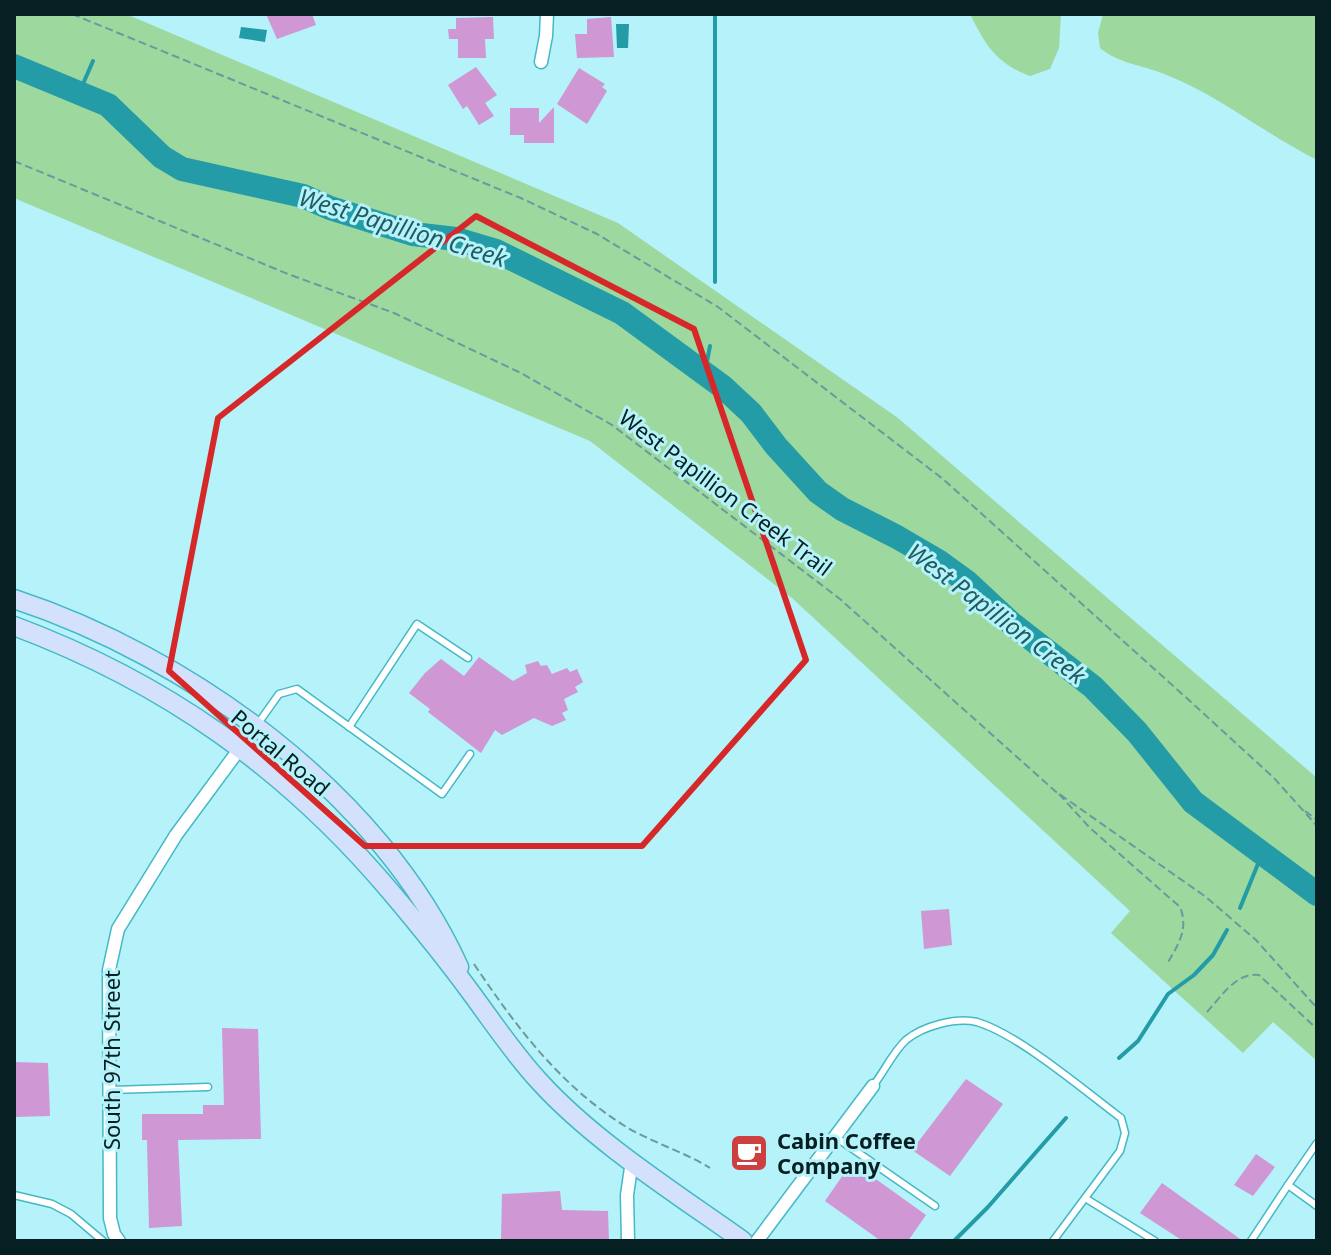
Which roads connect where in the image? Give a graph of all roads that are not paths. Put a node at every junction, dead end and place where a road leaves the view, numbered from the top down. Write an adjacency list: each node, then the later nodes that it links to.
1 (547, 14): 2 (street)
2 (541, 62)
3 (14, 599): 7 (main road, Portal Road)
4 (14, 626): 8 (main road, Portal Road)
5 (468, 658): 6 (lane)
6 (349, 727): 7 (lane); 9 (lane)
7 (255, 728): 8 (street, South 97th Street); 10 (main road, Portal Road)
8 (241, 748): 10 (main road, Portal Road); 13 (street, South 97th Street)
9 (470, 754)
10 (470, 991): 16 (main road, Portal Road)
11 (873, 1086): 14 (street); 19 (lane)
12 (208, 1087): 13 (lane)
13 (111, 1090): 23 (street, South 97th Street)
14 (834, 1136): 20 (lane); 26 (street)
15 (1317, 1143): 17 (lane)
16 (632, 1161): 24 (street); 25 (main road, Portal Road)
17 (1288, 1185): 21 (lane); 29 (lane)
18 (14, 1195): 22 (lane)
19 (1085, 1198): 27 (lane); 28 (lane)
20 (935, 1206)
21 (1317, 1206)
22 (103, 1241)
23 (119, 1241)
24 (628, 1241)
25 (743, 1241)
26 (757, 1241)
27 (1053, 1241)
28 (1155, 1241)
29 (1251, 1241)

